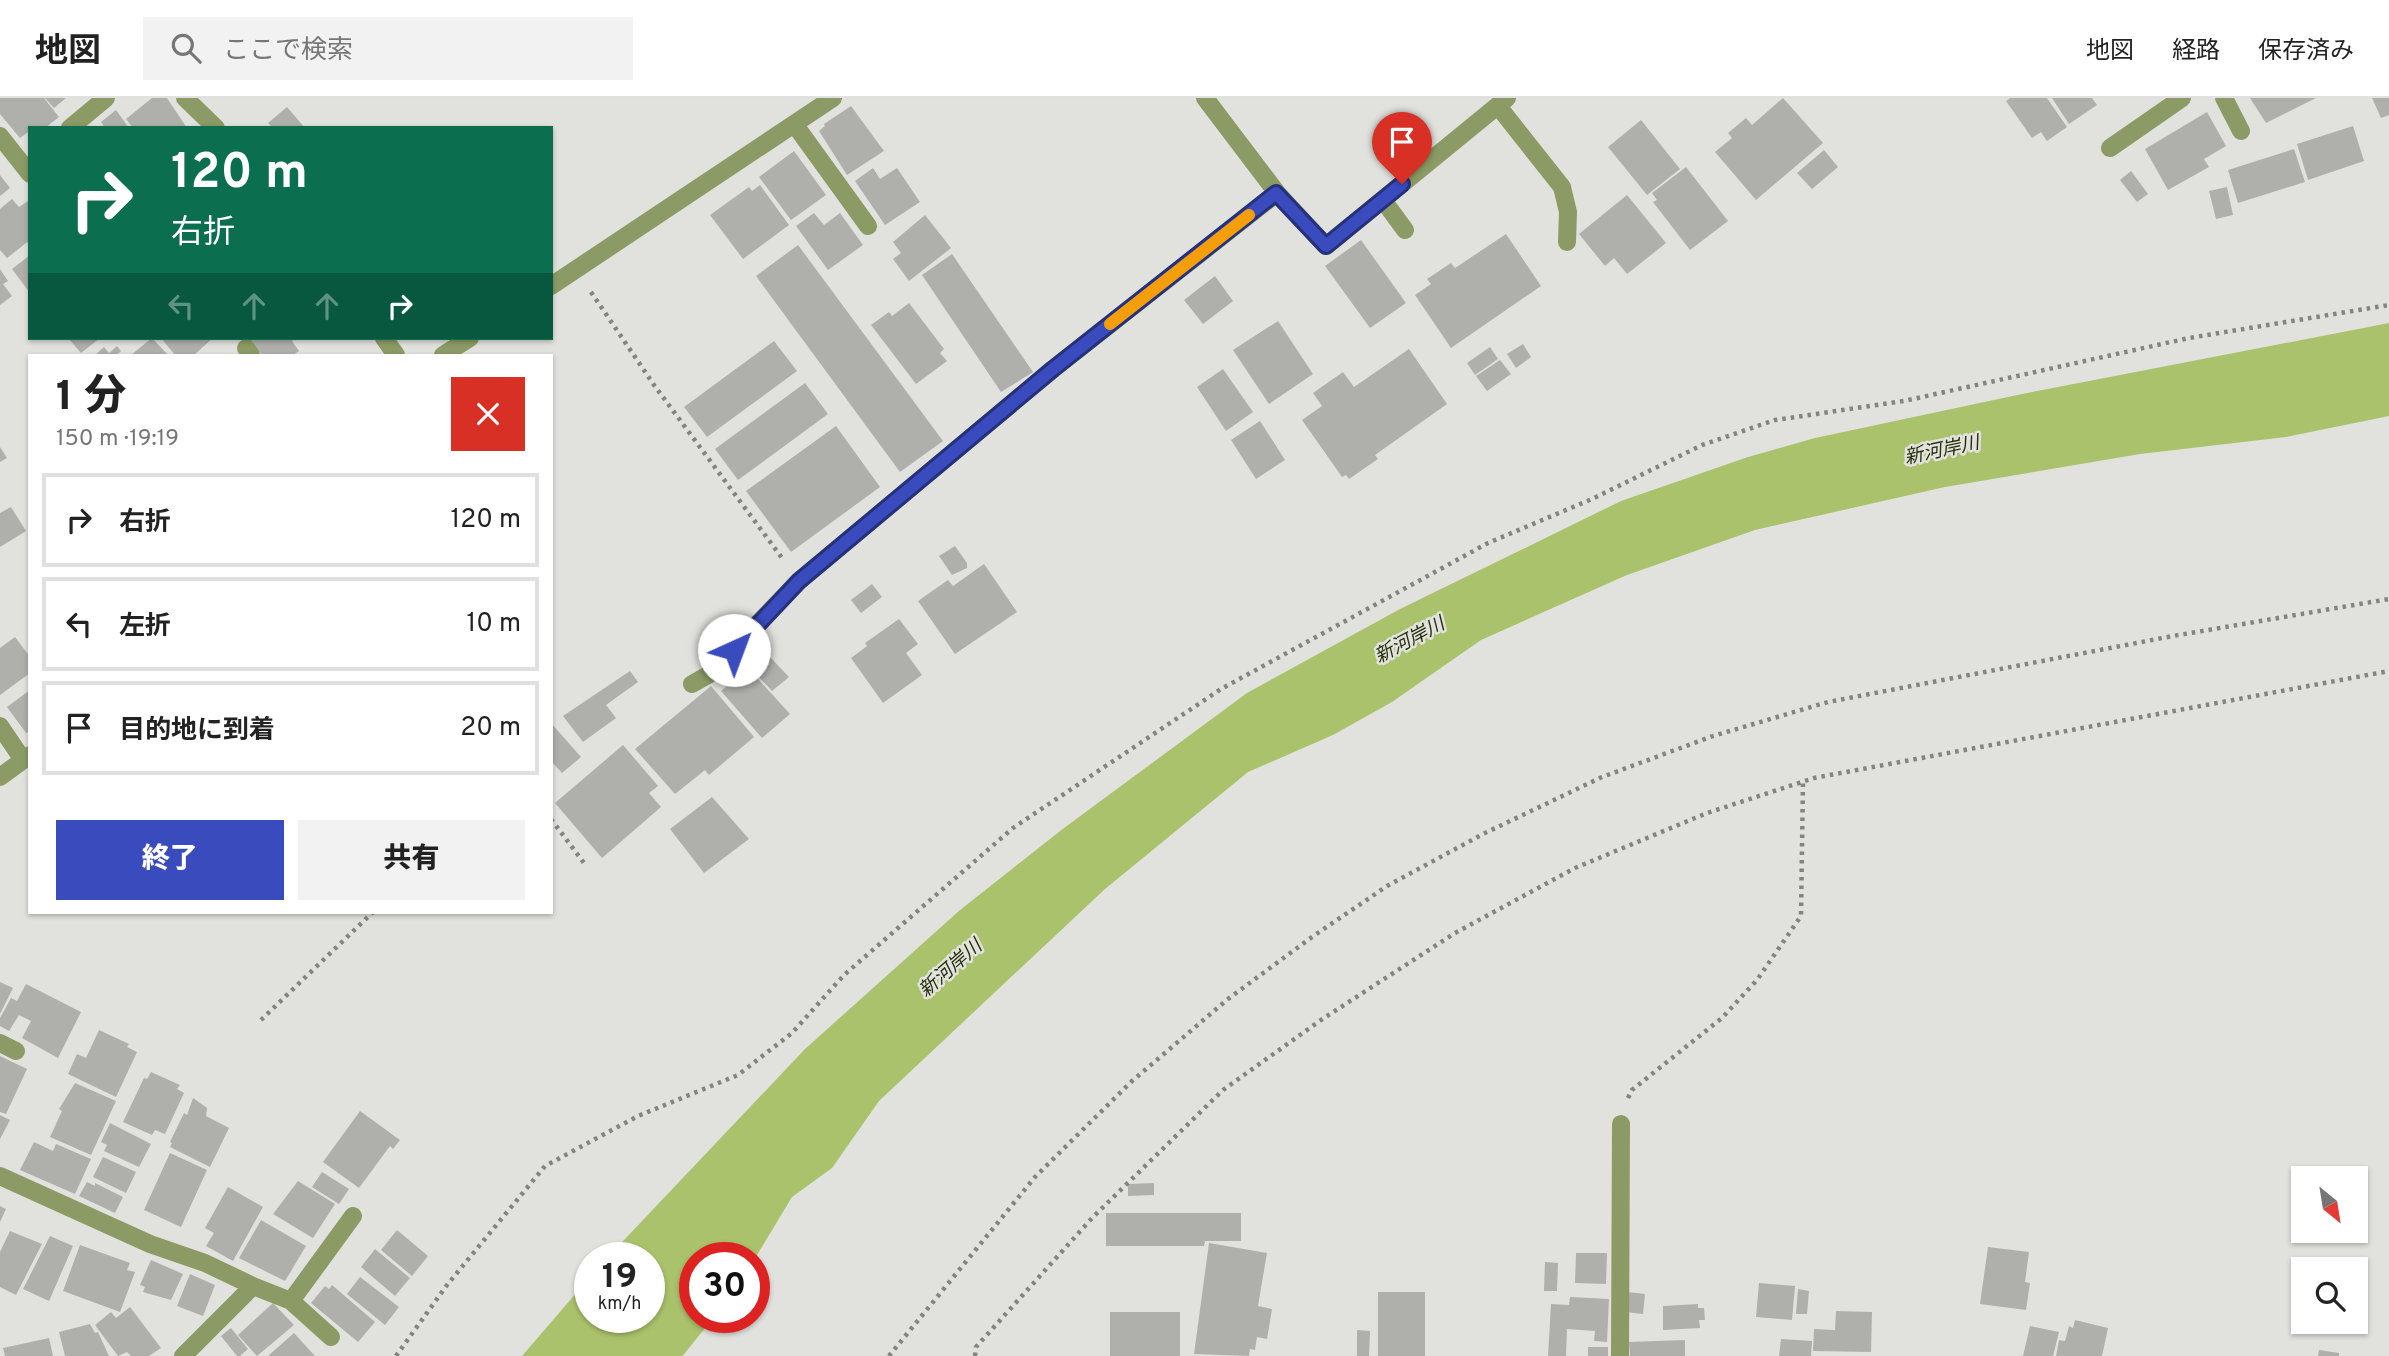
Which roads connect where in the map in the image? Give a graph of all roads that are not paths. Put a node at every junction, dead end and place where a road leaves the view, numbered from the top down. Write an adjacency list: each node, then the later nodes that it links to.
1 (106, 98): 9 (street)
2 (185, 98): 10 (street)
3 (833, 98): 8 (street)
4 (1205, 98): 15 (street)
5 (2182, 98): 13 (street)
6 (2224, 98): 11 (street)
7 (1503, 102): 16 (street); 19 (street)
8 (795, 125): 17 (street); 20 (street)
9 (72, 126)
10 (214, 126)
11 (2241, 131)
12 (0, 135): 14 (street)
13 (2110, 148)
14 (28, 166)
15 (1276, 193): 16 (street); 23 (street)
16 (1383, 200): 18 (street)
17 (868, 226)
18 (1405, 229)
19 (1567, 242)
20 (553, 285)
21 (467, 340): 22 (street)
22 (445, 354)
23 (692, 684)
24 (0, 726): 25 (street)
25 (27, 757): 26 (street)
26 (0, 777)
27 (1621, 1124): 34 (street)
28 (0, 1176): 30 (street)
29 (353, 1216): 31 (street)
30 (253, 1286): 31 (street); 33 (street)
31 (291, 1301): 32 (street)
32 (331, 1337)
33 (183, 1356)
34 (1620, 1356)

